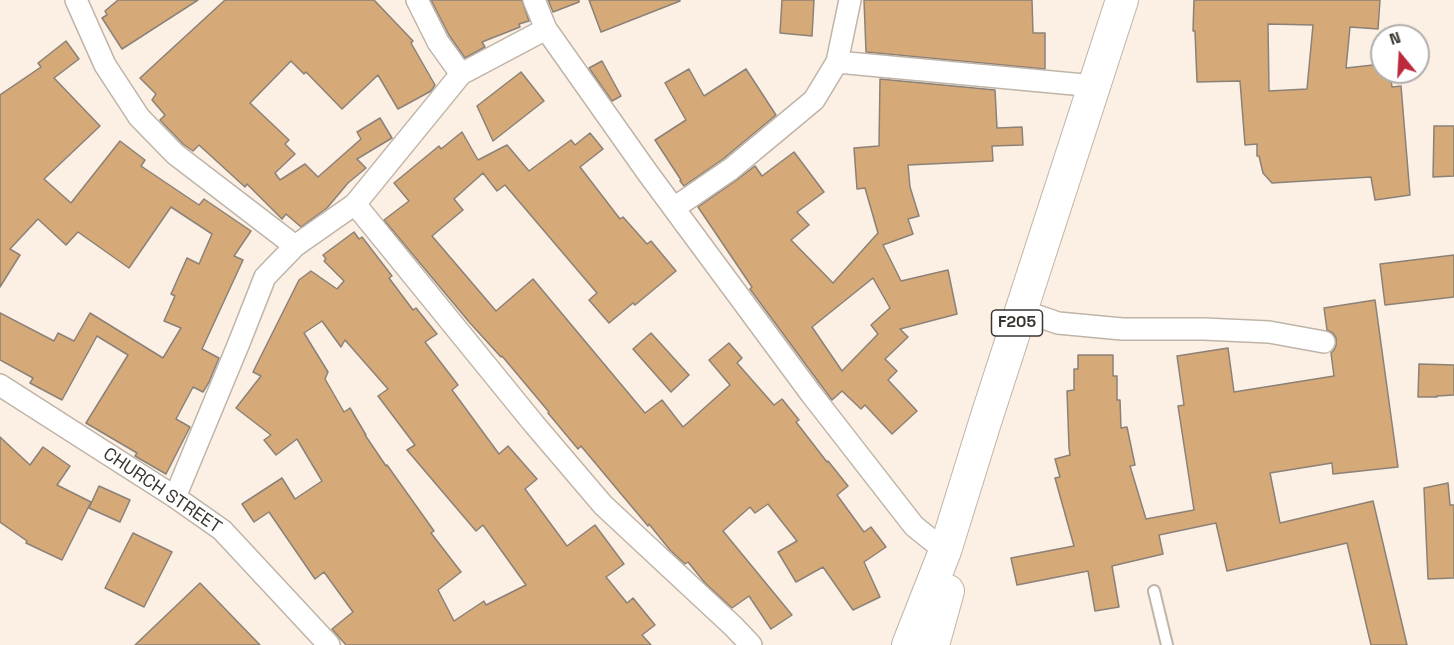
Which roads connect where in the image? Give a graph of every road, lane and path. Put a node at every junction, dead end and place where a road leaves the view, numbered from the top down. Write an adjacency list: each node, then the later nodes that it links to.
1 (76, 0): 13 (street)
2 (417, 0): 9 (street)
3 (534, 0): 7 (street)
4 (850, 0): 8 (street)
5 (1122, 0): 10 (main road, F205)
6 (1130, 0): 14 (main road, F205)
7 (546, 29): 9 (street); 12 (street)
8 (837, 62): 10 (street); 12 (street)
9 (461, 74): 11 (street)
10 (1095, 86): 18 (main road, F205)
11 (355, 204): 13 (street); 21 (street)
12 (674, 208): 18 (street)
13 (295, 246): 17 (street)
14 (1032, 314): 15 (street); 23 (main road, F205)
15 (1324, 342)
16 (0, 385): 17 (street, CHURCH STREET)
17 (176, 497): 20 (street, CHURCH STREET)
18 (945, 551): 22 (main road, F205)
19 (1154, 591): 24 (lane)
20 (329, 645)
21 (751, 645)
22 (908, 645)
23 (933, 645)
24 (1167, 645)

